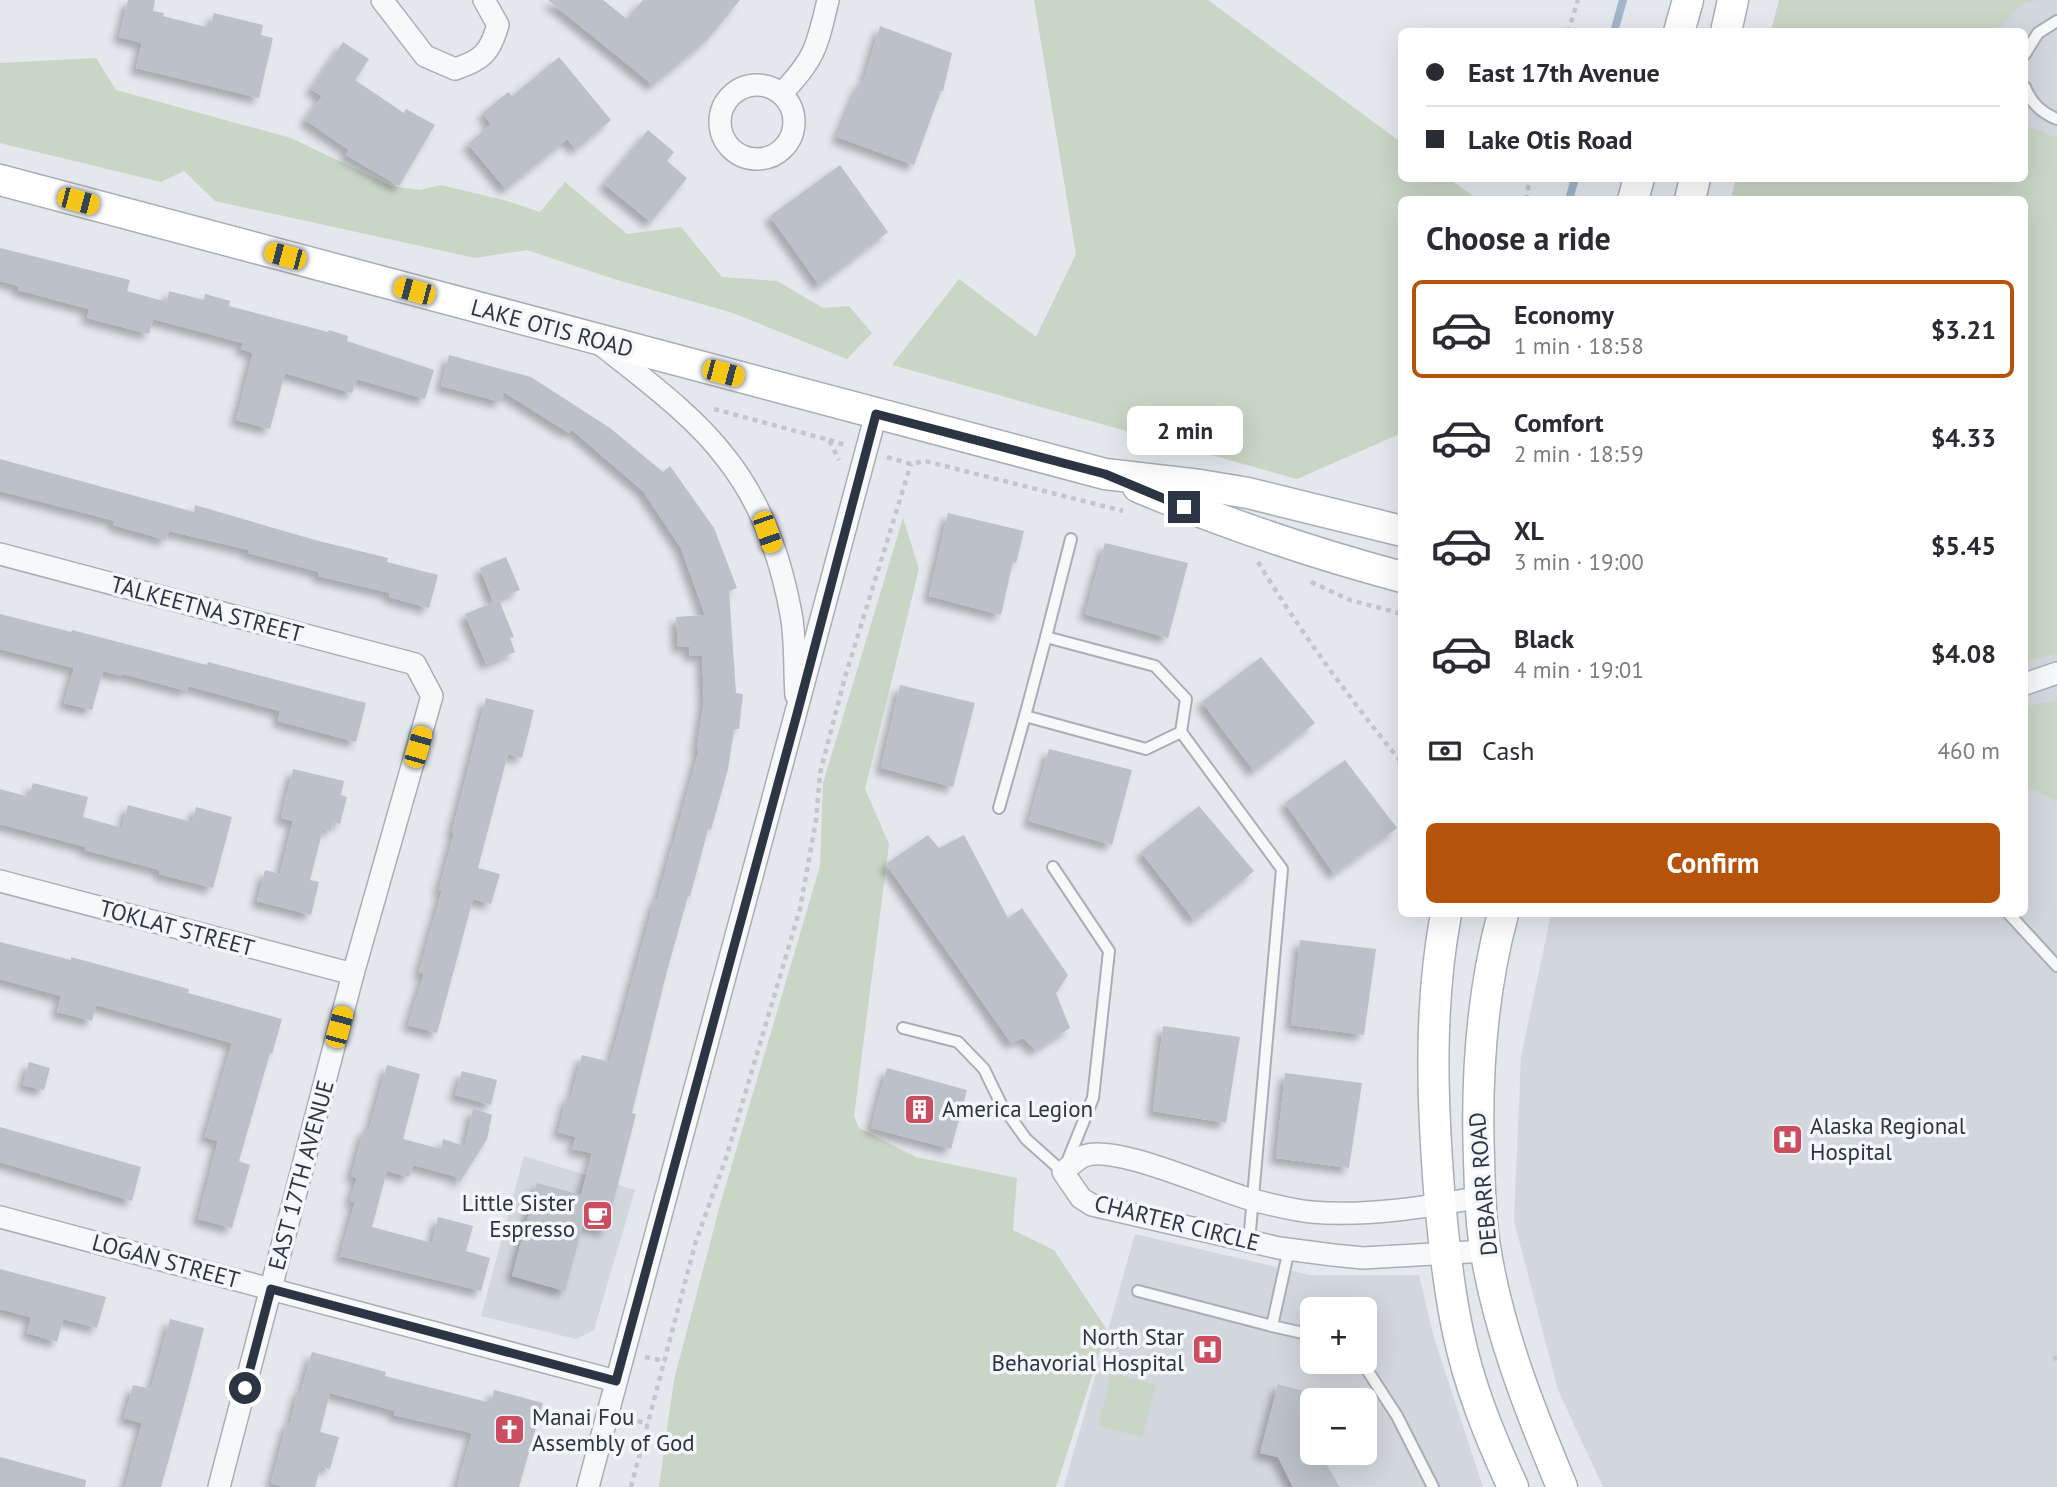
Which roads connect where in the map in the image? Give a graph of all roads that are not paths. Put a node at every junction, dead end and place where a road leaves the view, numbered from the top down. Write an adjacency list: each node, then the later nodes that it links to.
1 (382, 0): 2 (street)
2 (484, 0)
3 (828, 0): 10 (street)
4 (1688, 0): 7 (main road)
5 (1733, 0): 8 (main road)
6 (2057, 22): 9 (lane)
7 (1680, 28)
8 (1727, 28)
9 (2028, 49)
10 (781, 94)
11 (2028, 96): 12 (lane)
12 (2057, 119)
13 (0, 180): 14 (main road, LAKE OTIS ROAD)
14 (595, 339): 15 (main road, LAKE OTIS ROAD); 25 (street)
15 (876, 414): 16 (main road, LAKE OTIS ROAD); 25 (street)
16 (1105, 474): 17 (main road, LAKE OTIS ROAD); 20 (main road, LAKE OTIS ROAD)
17 (1398, 530)
18 (1072, 539): 21 (lane)
19 (0, 554): 22 (street, TALKEETNA STREET)
20 (1398, 576)
21 (1046, 637): 26 (lane); 27 (lane)
22 (415, 664): 35 (street, EAST 17TH AVENUE)
23 (2057, 673): 24 (street)
24 (2028, 683)
25 (797, 714): 51 (street)
26 (1025, 716): 27 (lane); 28 (lane)
27 (1181, 733): 39 (lane)
28 (999, 808)
29 (1053, 867): 37 (lane)
30 (0, 881): 35 (street, TOKLAT STREET)
31 (1445, 917): 40 (main road, DEBARR ROAD)
32 (1502, 917): 38 (main road, DEBARR ROAD)
33 (2012, 917): 34 (lane)
34 (2057, 967)
35 (353, 974): 46 (street, EAST 17TH AVENUE)
36 (903, 1028): 37 (lane)
37 (1063, 1171): 39 (street, CHARTER CIRCLE); 42 (street, CHARTER CIRCLE)
38 (1481, 1197): 40 (street, CHARTER CIRCLE); 44 (main road, DEBARR ROAD)
39 (1253, 1200): 40 (street, CHARTER CIRCLE); 42 (lane)
40 (1441, 1204): 45 (main road, DEBARR ROAD)
41 (0, 1217): 46 (street, LOGAN STREET)
42 (1249, 1242): 43 (street, CHARTER CIRCLE)
43 (1289, 1250): 45 (street, CHARTER CIRCLE); 48 (lane)
44 (1486, 1251): 45 (street, CHARTER CIRCLE); 56 (main road, DEBARR ROAD)
45 (1445, 1255): 55 (main road, DEBARR ROAD)
46 (271, 1289): 51 (street, LOGAN STREET); 52 (street, EAST 17TH AVENUE)
47 (1138, 1291): 48 (lane)
48 (1272, 1326): 49 (lane)
49 (1300, 1332)
50 (1370, 1374): 54 (lane)
51 (616, 1381): 53 (street)
52 (219, 1487)
53 (588, 1487)
54 (1433, 1487)
55 (1513, 1487)
56 (1562, 1487)

